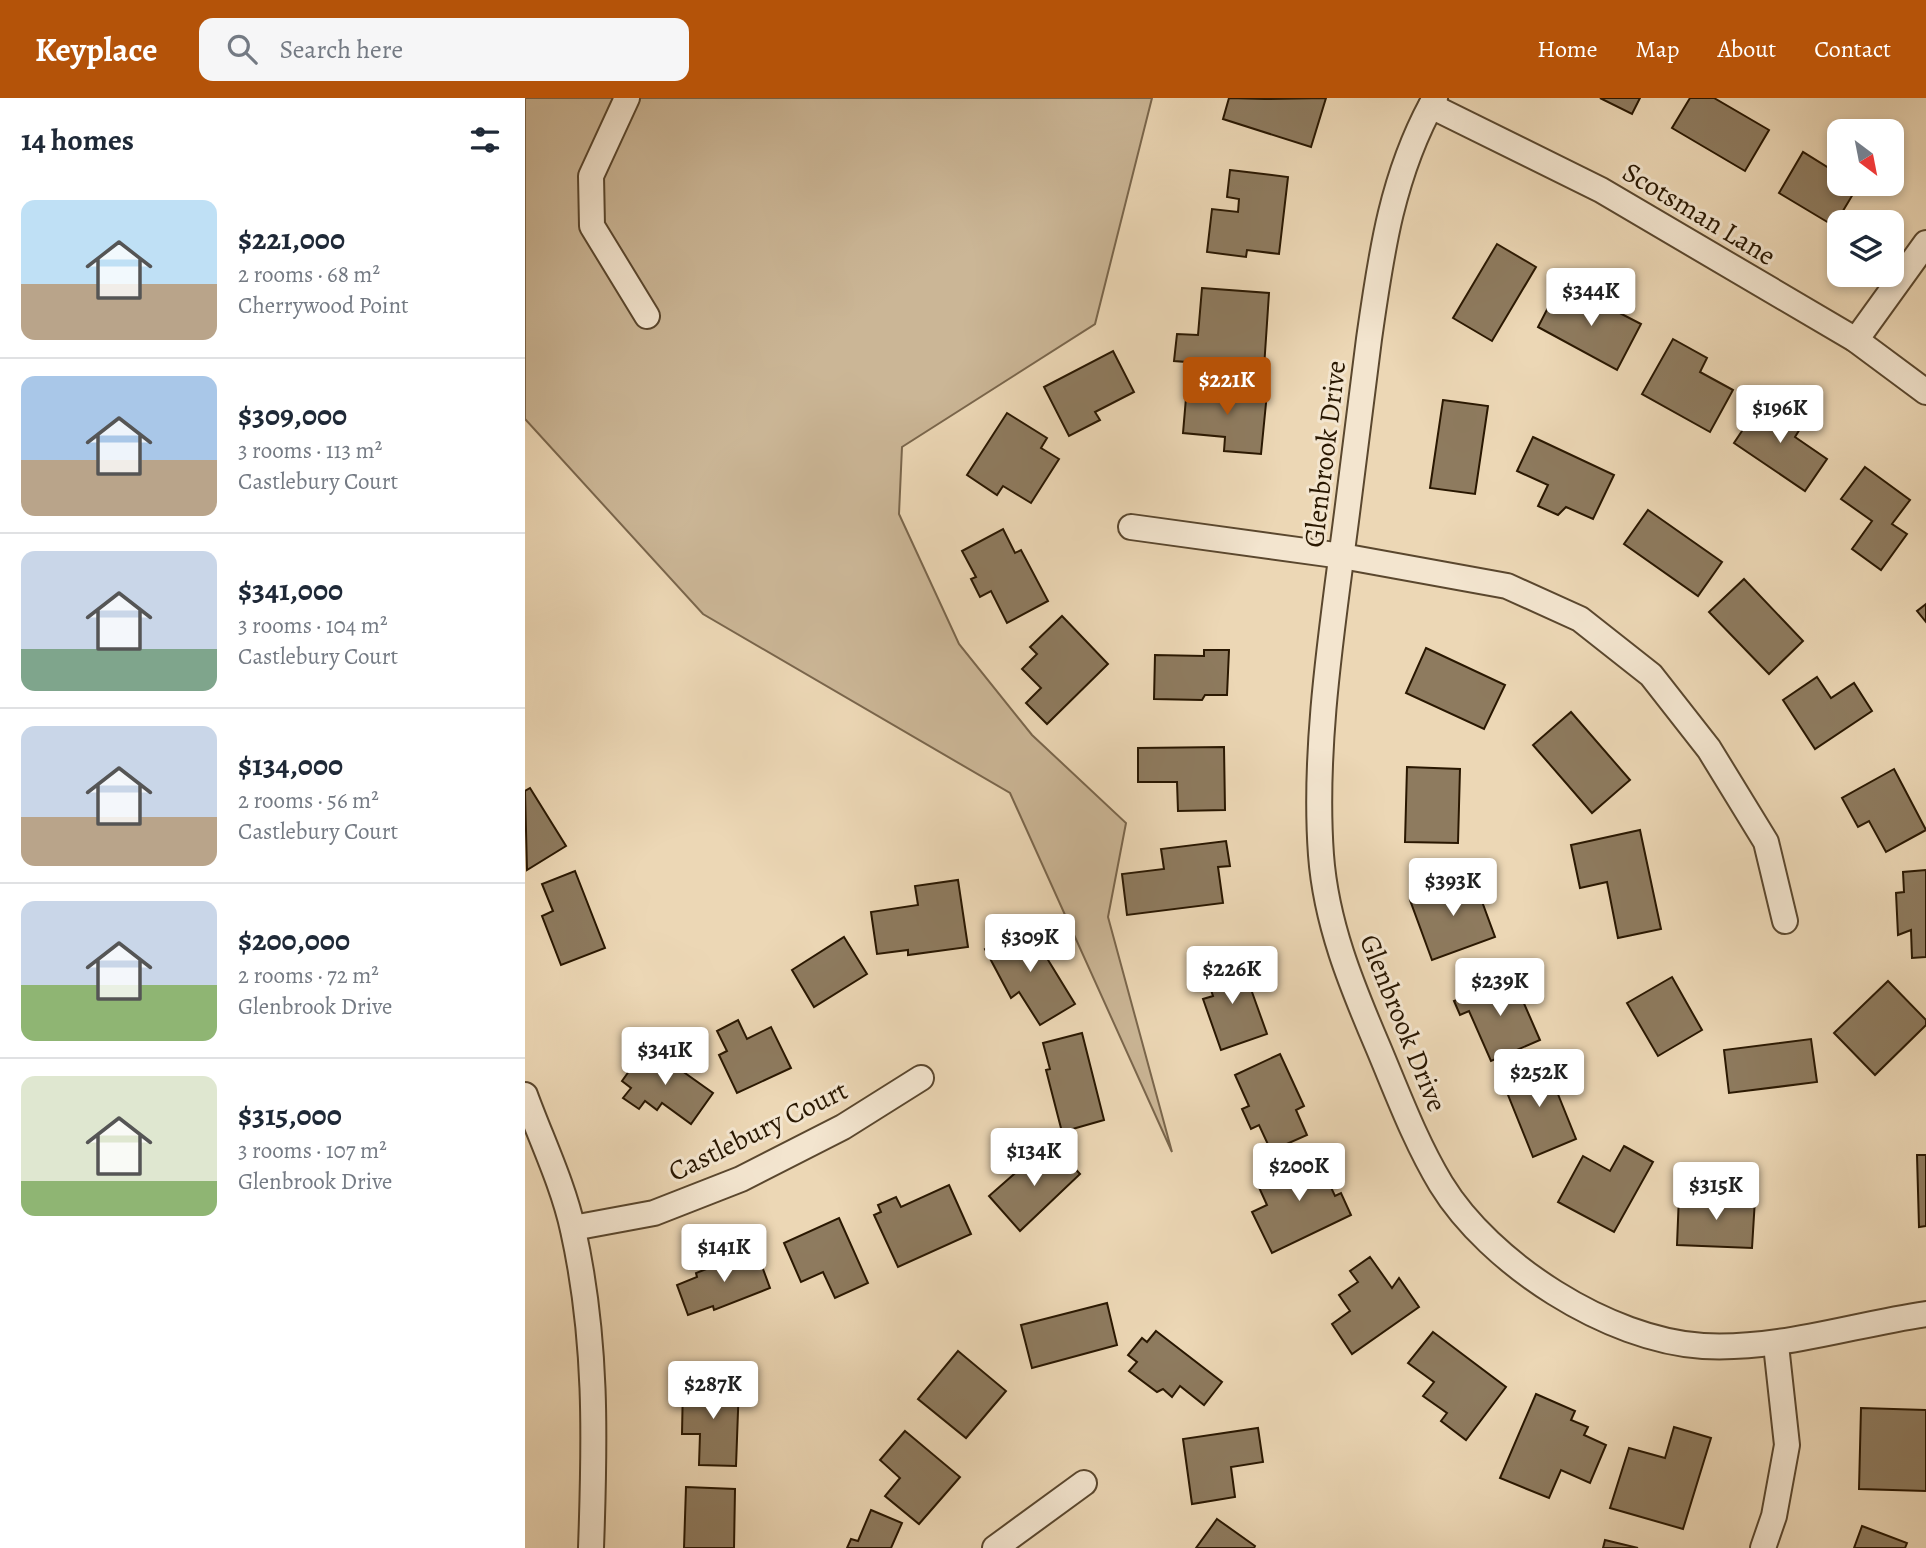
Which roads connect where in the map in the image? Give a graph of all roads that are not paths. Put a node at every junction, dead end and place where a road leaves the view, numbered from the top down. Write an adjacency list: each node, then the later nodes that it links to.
1 (627, 98): 4 (street)
2 (1433, 102): 5 (street, Scotsman Lane); 8 (street, Glenbrook Drive)
3 (1926, 243): 5 (street)
4 (647, 316)
5 (1856, 340): 6 (street, Scotsman Lane)
6 (1926, 392)
7 (1131, 527): 8 (street)
8 (1342, 556): 9 (street); 14 (street, Glenbrook Drive)
9 (1785, 921)
10 (921, 1078): 12 (street, Castlebury Court)
11 (525, 1095): 12 (street)
12 (573, 1228): 16 (street)
13 (1926, 1314): 14 (street, Glenbrook Drive)
14 (1776, 1345): 18 (street)
15 (1084, 1483): 17 (street)
16 (591, 1548)
17 (995, 1548)
18 (1763, 1548)

